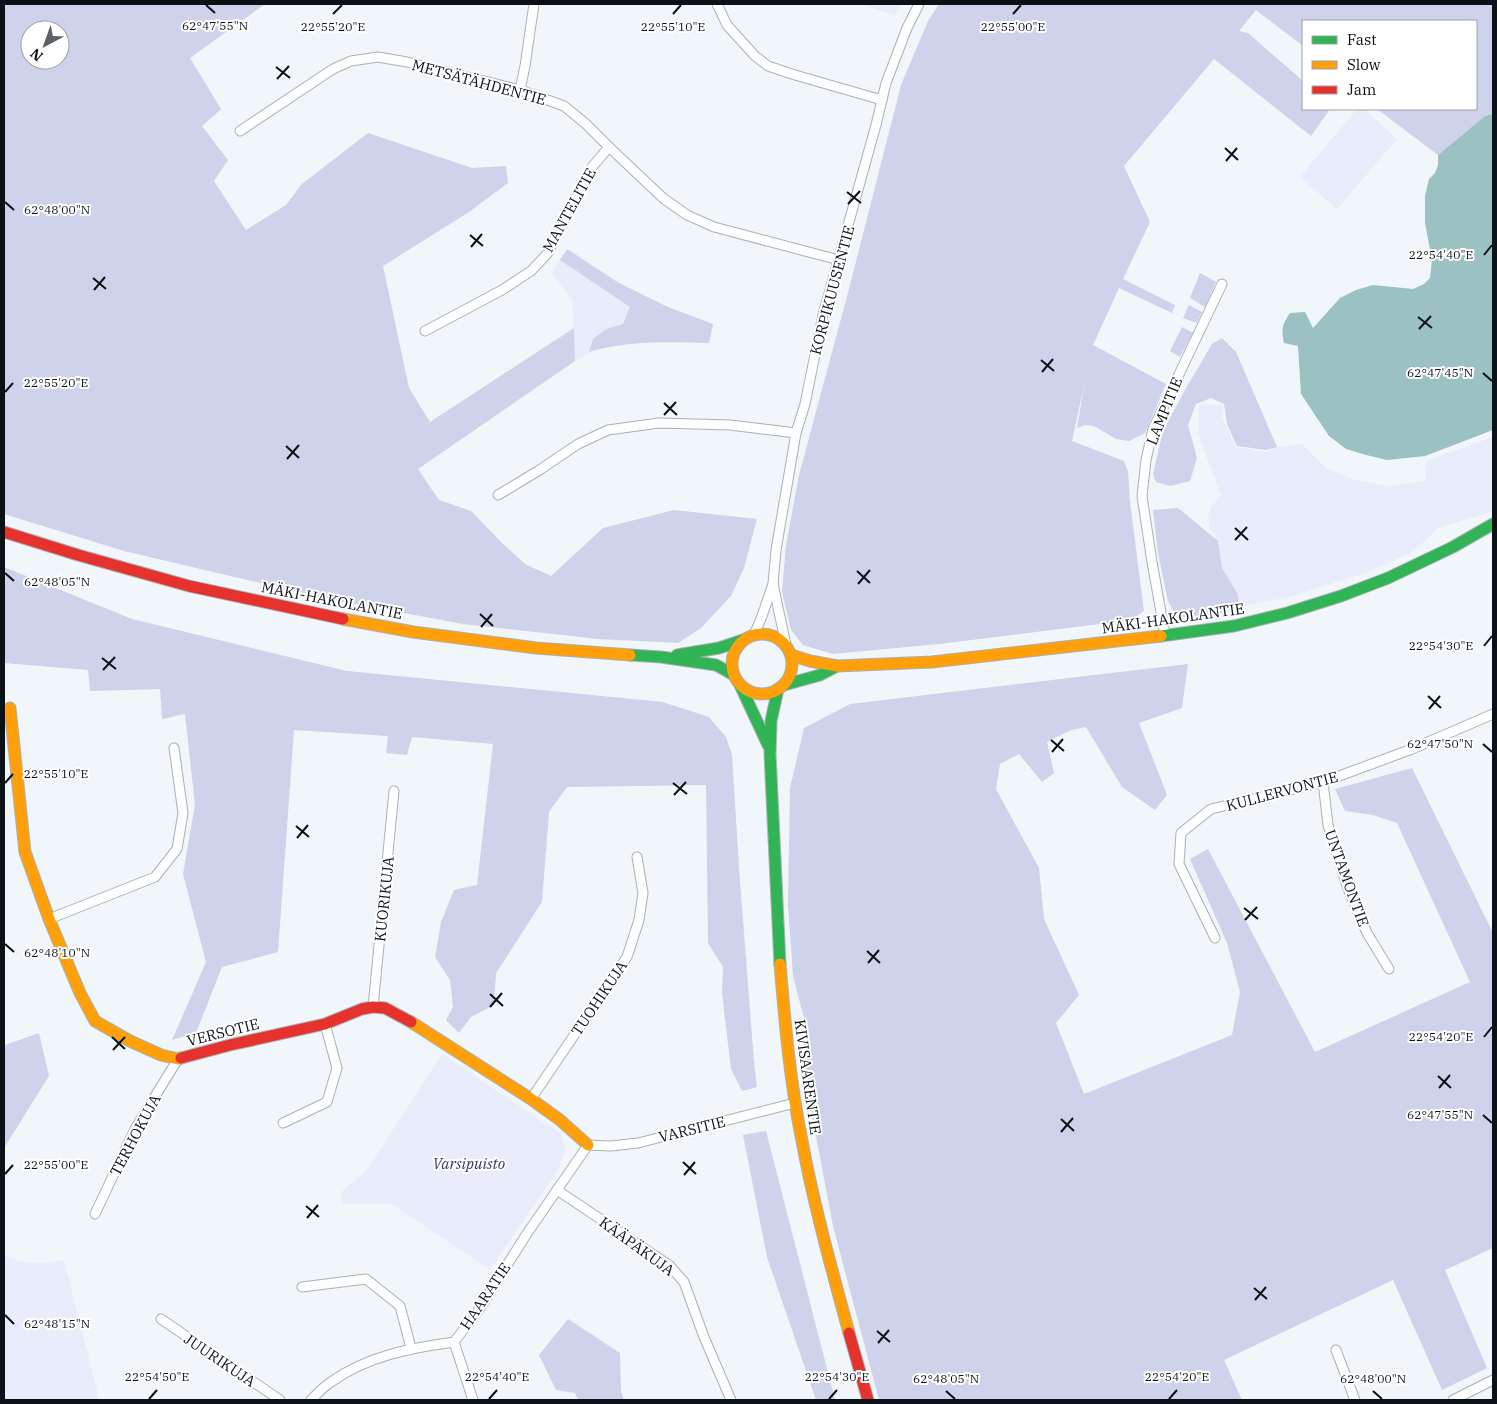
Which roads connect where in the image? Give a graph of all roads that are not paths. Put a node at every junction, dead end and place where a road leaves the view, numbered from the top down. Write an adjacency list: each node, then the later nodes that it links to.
1 (534, 4): 4 (street)
2 (717, 4): 5 (street)
3 (919, 4): 5 (street, KORPIKUUSENTIE)
4 (520, 90): 6 (street, METSÄTÄHDENTIE); 7 (street, METSÄTÄHDENTIE)
5 (882, 100): 8 (street, KORPIKUUSENTIE)
6 (240, 131)
7 (608, 148): 8 (street, METSÄTÄHDENTIE); 10 (street, MANTELITIE)
8 (839, 260): 11 (street, KORPIKUUSENTIE)
9 (1222, 284): 16 (street, LAMPITIE)
10 (425, 332)
11 (796, 433): 12 (street); 15 (street, KORPIKUUSENTIE)
12 (498, 495)
13 (1493, 524): 16 (street, MÄKI-HAKOLANTIE)
14 (4, 532): 19 (street, MÄKI-HAKOLANTIE)
15 (773, 584): 17 (street, KORPIKUUSENTIE); 18 (street, KORPIKUUSENTIE)
16 (1165, 635): 20 (street, MÄKI-HAKOLANTIE)
17 (749, 637): 18 (street); 19 (street, MÄKI-HAKOLANTIE); 21 (street)
18 (788, 650): 20 (street, MÄKI-HAKOLANTIE); 22 (street)
19 (662, 657): 21 (street, MÄKI-HAKOLANTIE)
20 (838, 666): 22 (street, MÄKI-HAKOLANTIE)
21 (736, 679): 22 (street); 26 (street, KIVISAARENTIE)
22 (781, 687): 26 (street, KIVISAARENTIE)
23 (10, 708): 30 (street, VERSOTIE)
24 (1492, 717): 27 (street, KULLERVONTIE)
25 (174, 748): 30 (street)
26 (770, 750): 37 (street, KIVISAARENTIE)
27 (1322, 782): 31 (street, KULLERVONTIE); 32 (street, UNTAMONTIE)
28 (394, 791): 33 (street, KUORIKUJA)
29 (637, 857): 36 (street, TUOHIKUJA)
30 (49, 919): 35 (street, VERSOTIE)
31 (1215, 938)
32 (1389, 969)
33 (373, 1007): 34 (street, VERSOTIE); 36 (street)
34 (325, 1024): 35 (street, VERSOTIE); 38 (street)
35 (178, 1059): 41 (street, TERHOKUJA)
36 (531, 1099): 39 (street)
37 (796, 1103): 39 (street, VARSITIE); 52 (street, KIVISAARENTIE)
38 (283, 1123)
39 (588, 1145): 40 (street, HAARATIE)
40 (557, 1190): 44 (street, HAARATIE); 51 (street, KÄÄPÄKUJA)
41 (95, 1214)
42 (302, 1287): 45 (street)
43 (160, 1319): 48 (street, JUURIKUJA)
44 (454, 1342): 45 (street, HAARATIE); 50 (street)
45 (411, 1348): 49 (street, HAARATIE)
46 (1336, 1350): 53 (street)
47 (1493, 1380): 54 (street)
48 (280, 1400)
49 (311, 1400)
50 (473, 1400)
51 (731, 1400)
52 (868, 1400)
53 (1355, 1400)
54 (1453, 1400)

